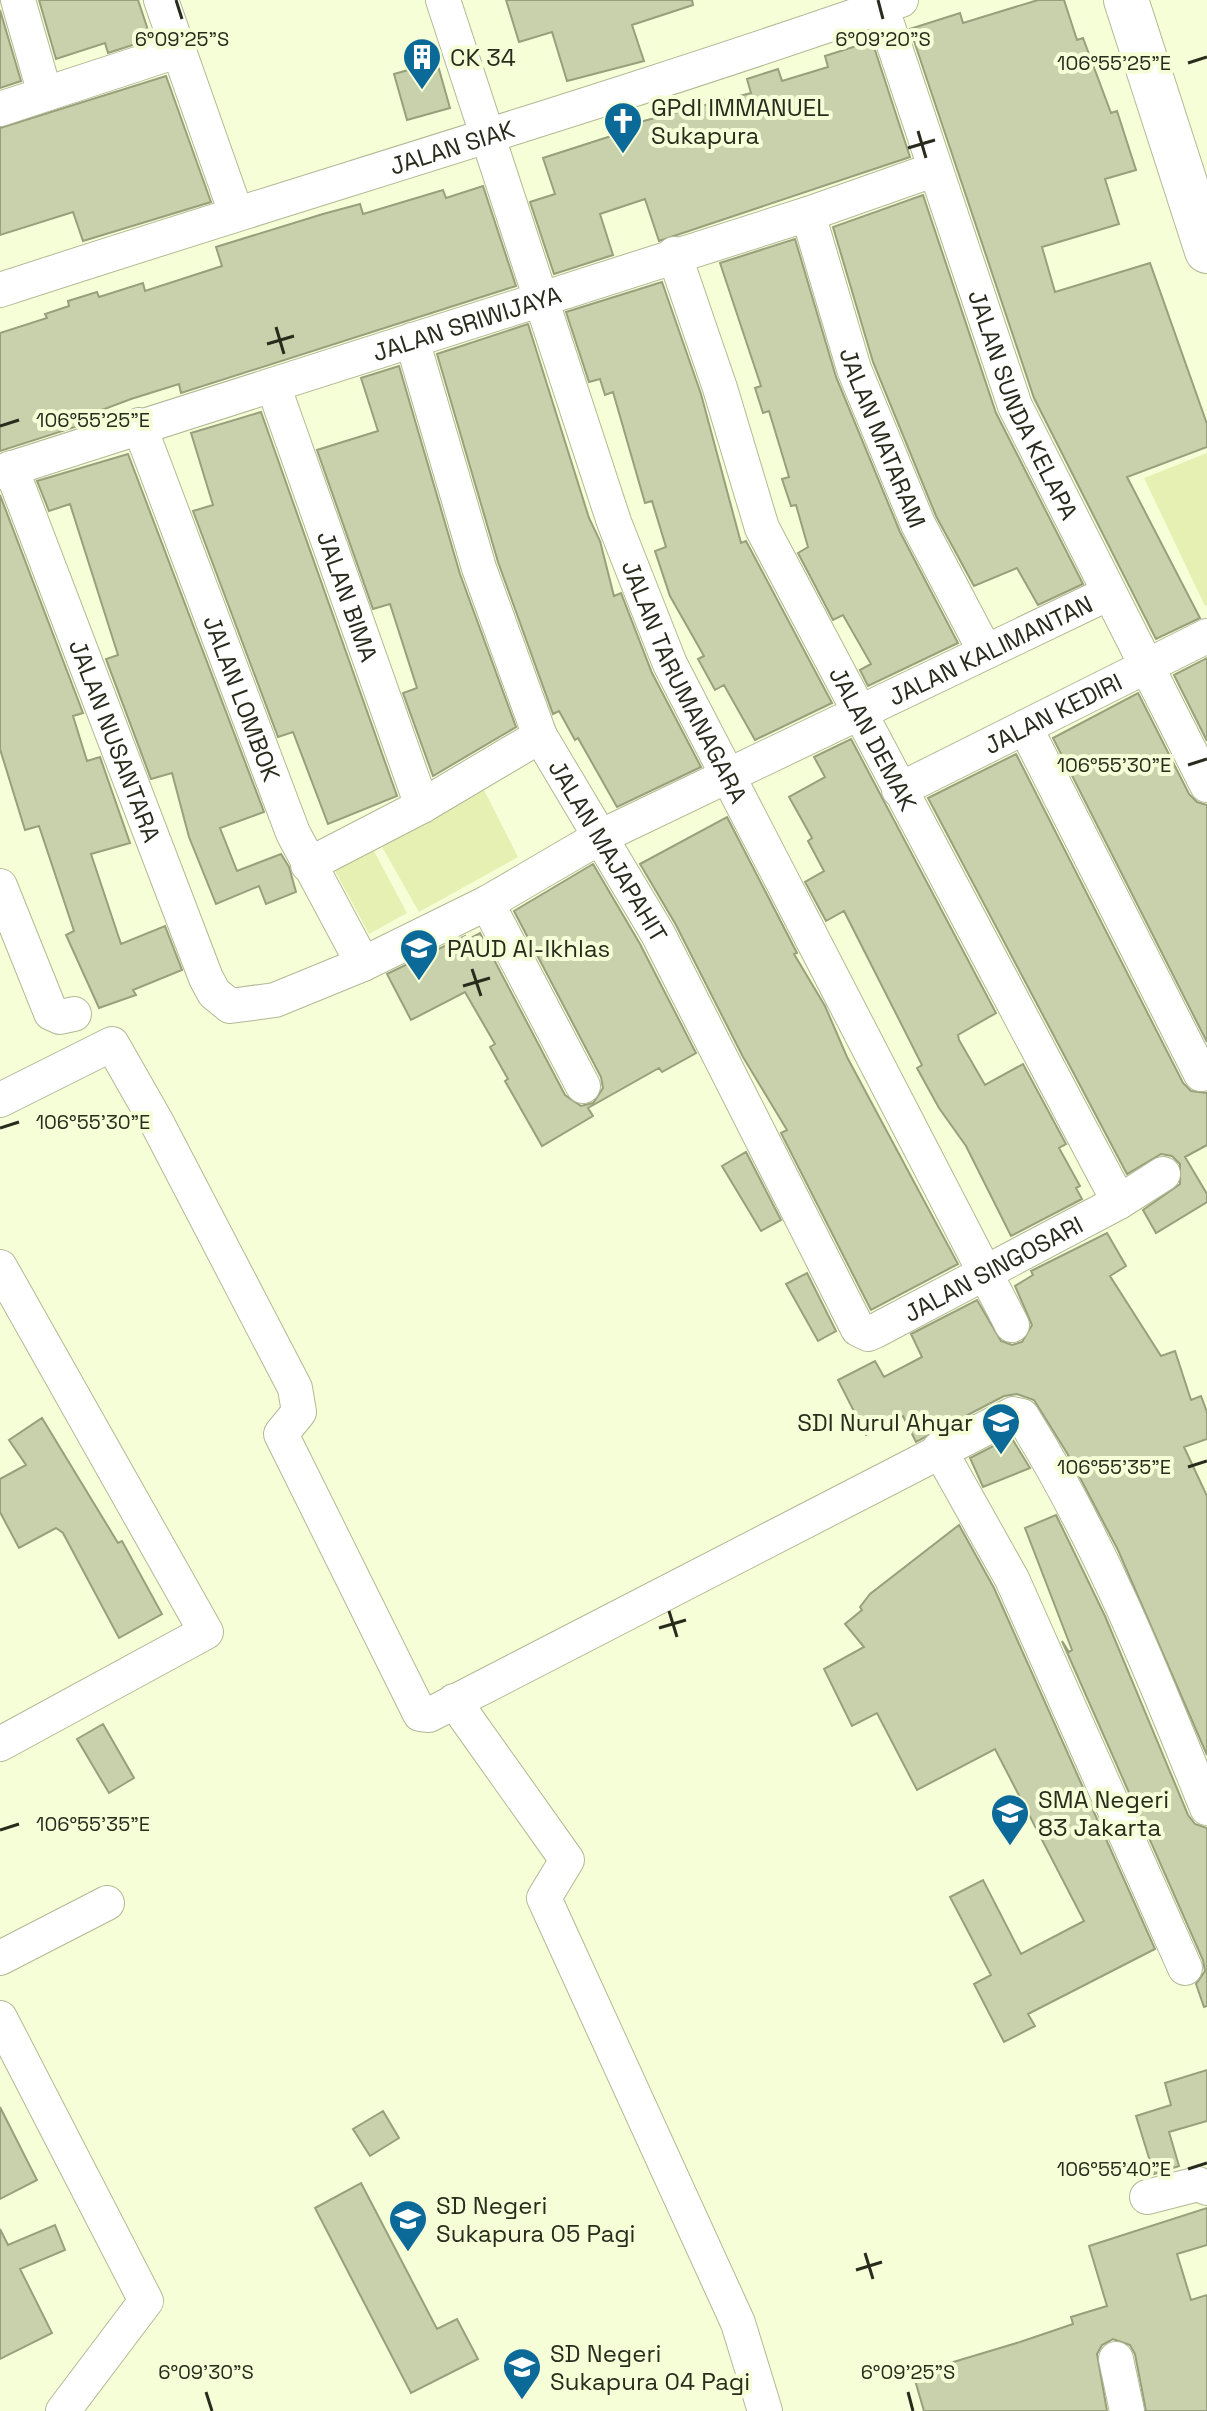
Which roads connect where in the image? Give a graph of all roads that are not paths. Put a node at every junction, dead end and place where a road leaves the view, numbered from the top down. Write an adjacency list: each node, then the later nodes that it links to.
1 (18, 0): 7 (street)
2 (161, 0): 6 (street)
3 (443, 0): 9 (street, JALAN TARUMANAGARA)
4 (1126, 0): 13 (street)
5 (887, 2): 9 (street, JALAN SIAK); 10 (street, JALAN SUNDA KELAPA)
6 (177, 51): 7 (street); 11 (street)
7 (45, 94): 8 (street)
8 (0, 109)
9 (490, 136): 11 (street, JALAN SIAK); 16 (street, JALAN TARUMANAGARA)
10 (933, 170): 12 (street, JALAN SRIWIJAYA); 21 (street, JALAN SUNDA KELAPA)
11 (236, 213): 15 (street, JALAN SIAK)
12 (808, 214): 14 (street, JALAN SRIWIJAYA); 23 (street, JALAN MATARAM)
13 (1207, 251)
14 (674, 254): 16 (street, JALAN SRIWIJAYA); 25 (street, JALAN DEMAK)
15 (0, 290)
16 (541, 297): 17 (street, JALAN SRIWIJAYA); 28 (street, JALAN TARUMANAGARA)
17 (412, 340): 18 (street, JALAN SRIWIJAYA); 27 (street, JALAN MAJAPAHIT)
18 (273, 385): 19 (street, JALAN SRIWIJAYA); 31 (street, JALAN BIMA)
19 (139, 425): 20 (street, JALAN SRIWIJAYA); 33 (street, JALAN LOMBOK)
20 (5, 470): 37 (street, JALAN NUSANTARA)
21 (1109, 593): 23 (street, JALAN KALIMANTAN); 24 (street, JALAN SUNDA KELAPA)
22 (1207, 636): 24 (street, JALAN KEDIRI)
23 (985, 651): 25 (street, JALAN KALIMANTAN)
24 (1145, 666): 26 (street, JALAN KEDIRI); 29 (street, JALAN SUNDA KELAPA)
25 (859, 711): 28 (street, JALAN KALIMANTAN); 30 (street, JALAN DEMAK)
26 (1025, 727): 30 (street, JALAN KEDIRI); 39 (street)
27 (540, 736): 31 (street); 32 (street, JALAN MAJAPAHIT)
28 (730, 775): 32 (street, JALAN KALIMANTAN); 45 (street, JALAN TARUMANAGARA)
29 (1207, 785)
30 (899, 790): 43 (street, JALAN DEMAK)
31 (422, 806): 33 (street)
32 (600, 837): 35 (street, JALAN KALIMANTAN); 47 (street, JALAN MAJAPAHIT)
33 (308, 865): 36 (street, JALAN LOMBOK)
34 (0, 886): 38 (street)
35 (487, 903): 36 (street, JALAN KALIMANTAN); 40 (street)
36 (363, 964): 37 (street, JALAN KALIMANTAN)
37 (230, 1006)
38 (74, 1014)
39 (1201, 1074)
40 (583, 1086)
41 (0, 1100): 49 (street)
42 (1163, 1174): 43 (street, JALAN SINGOSARI)
43 (1119, 1202): 45 (street, JALAN SINGOSARI)
44 (0, 1267): 50 (street)
45 (986, 1274): 46 (street, JALAN TARUMANAGARA); 47 (street, JALAN SINGOSARI)
46 (1012, 1325)
47 (868, 1334)
48 (939, 1449): 49 (street); 51 (street); 54 (street)
49 (454, 1701): 60 (street)
50 (0, 1744)
51 (1207, 1808)
52 (107, 1903): 53 (street)
53 (0, 1958)
54 (1186, 1968)
55 (0, 2018): 59 (street)
56 (1207, 2188): 57 (street)
57 (1147, 2197)
58 (1116, 2359): 61 (street)
59 (63, 2411)
60 (765, 2411)
61 (1127, 2411)

